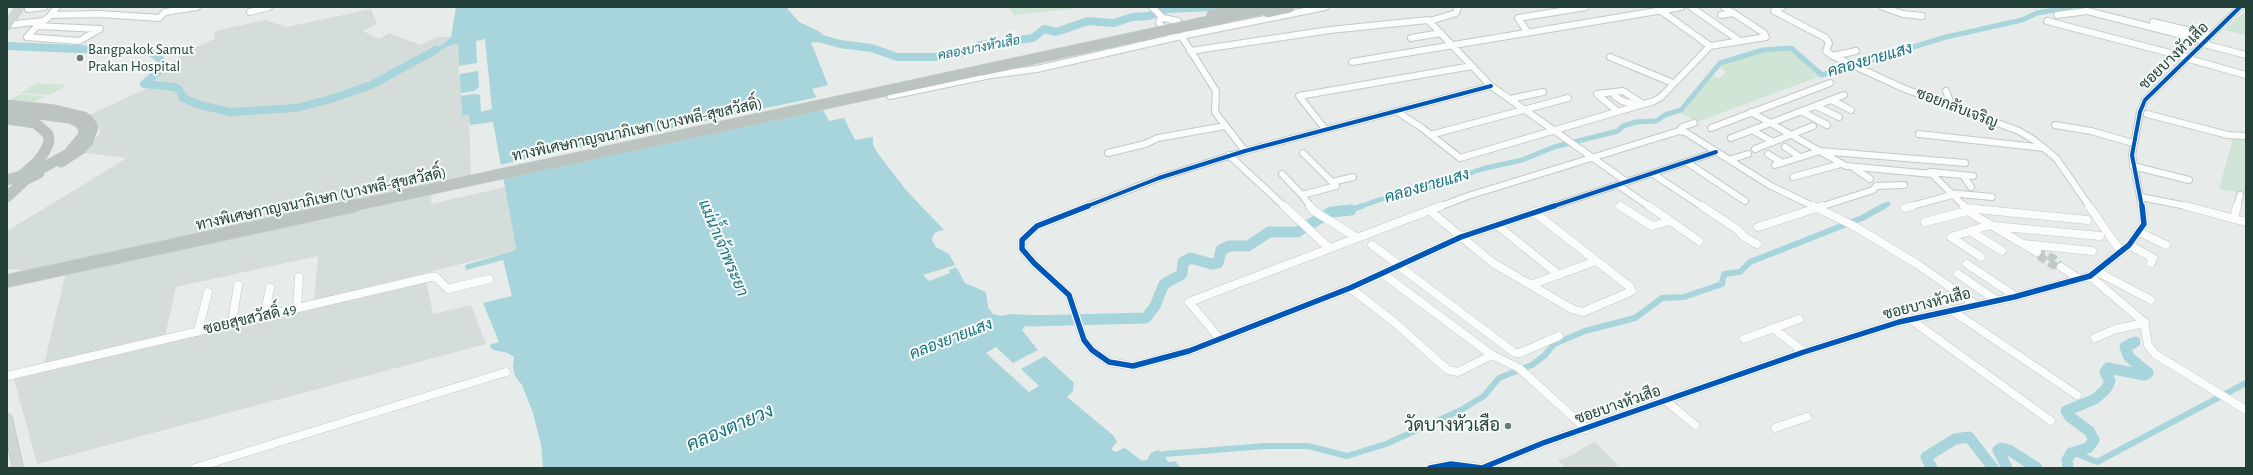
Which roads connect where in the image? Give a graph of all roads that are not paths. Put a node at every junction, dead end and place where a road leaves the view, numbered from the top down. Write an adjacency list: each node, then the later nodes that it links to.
1 (20, 7): 35 (main road)
2 (44, 7): 21 (street)
3 (56, 7): 26 (street)
4 (109, 7): 25 (street)
5 (197, 7): 25 (street)
6 (269, 7): 23 (street)
7 (1152, 7): 30 (street)
8 (1247, 7): 185 (highway, ทางพิเศษกาญจนาภิเษก (บางพลี-สุขสวัสดิ์))
9 (1274, 7): 41 (highway, ทางพิเศษกาญจนาภิเษก (บางพลี-สุขสวัสดิ์), bridge)
10 (1290, 7): 41 (highway, bridge)
11 (1325, 7): 39 (street)
12 (1458, 7): 32 (street)
13 (1586, 7): 20 (street)
14 (1681, 7): 22 (street)
15 (1691, 7): 43 (street)
16 (1724, 7): 24 (street)
17 (1782, 7): 49 (street)
18 (1883, 7): 29 (street)
19 (2240, 7): 42 (street, ซอยบางหัวเสือ)
20 (1571, 8): 37 (street)
21 (28, 9)
22 (1659, 9): 37 (street); 45 (street)
23 (250, 12)
24 (1734, 13): 27 (street); 43 (street)
25 (100, 14): 26 (street)
26 (51, 15): 31 (street)
27 (1721, 15)
28 (2057, 15): 42 (street)
29 (1922, 16)
30 (1163, 18): 39 (street); 39 (street)
31 (43, 21): 35 (street); 36 (street)
32 (1430, 21): 38 (street); 46 (street)
33 (2047, 21): 51 (street)
34 (2153, 22): 42 (street)
35 (7, 25)
36 (37, 26): 36 (street)
37 (1528, 32): 44 (street)
38 (1441, 33): 40 (street); 44 (street)
39 (1182, 37): 46 (street); 63 (street)
40 (1411, 38)
41 (1121, 40): 191 (highway, ทางพิเศษกาญจนาภิเษก (บางพลี-สุขสวัสดิ์), bridge)
42 (2207, 40): 48 (street); 51 (street, ซอยบางหัวเสือ)
43 (1740, 41): 45 (street)
44 (1451, 44): 52 (street); 53 (street)
45 (1710, 46): 57 (street)
46 (1190, 51): 84 (street)
47 (1856, 51): 49 (street)
48 (2246, 55)
49 (1833, 56): 69 (street, ซอยกลับเจริญ)
50 (1610, 57): 57 (street)
51 (2189, 58): 55 (street); 78 (street, ซอยบางหัวเสือ)
52 (1352, 62)
53 (1472, 66): 56 (street); 59 (street)
54 (1394, 72): 56 (street)
55 (2246, 75)
56 (1400, 78): 87 (street)
57 (1673, 83): 68 (street)
58 (1830, 83): 77 (street)
59 (1491, 86): 66 (street); 74 (street)
60 (1946, 91): 69 (street)
61 (1543, 92): 66 (street)
62 (1844, 95): 67 (street)
63 (890, 96)
64 (1615, 96): 68 (street)
65 (1568, 98): 71 (street)
66 (1510, 99): 71 (street)
67 (1831, 100): 70 (street); 72 (street)
68 (1640, 104): 75 (street); 75 (street)
69 (1945, 105): 99 (street, ซอยกลับเจริญ)
70 (1816, 106): 76 (street); 79 (street)
71 (1523, 109): 89 (street); 93 (street)
72 (1851, 110)
73 (7, 111): 133 (highway, bridge); 139 (highway); 144 (highway)
74 (1396, 111): 87 (street); 93 (street)
75 (1618, 111): 89 (street)
76 (1802, 111): 81 (street); 82 (street)
77 (1751, 112): 81 (street); 86 (street)
78 (2144, 113): 94 (street); 97 (street, ซอยบางหัวเสือ)
79 (1839, 117)
80 (1694, 123): 90 (street)
81 (1771, 123): 88 (street); 91 (street)
82 (1827, 125)
83 (2055, 125): 97 (street)
84 (1225, 126): 101 (street); 104 (street)
85 (1812, 126): 91 (street)
86 (1711, 128)
87 (1325, 129): 101 (street)
88 (1752, 130): 95 (street); 96 (street)
89 (1553, 131): 93 (street); 111 (street)
90 (1679, 131): 103 (street); 111 (street)
91 (1792, 134): 96 (street); 102 (street)
92 (1919, 134): 99 (street)
93 (1430, 135)
94 (2246, 136)
95 (1731, 138)
96 (1772, 142): 100 (street)
97 (2133, 143): 120 (street, ซอยบางหัวเสือ)
98 (1785, 147): 112 (street)
99 (2046, 148): 177 (street, ซอยกลับเจริญ)
100 (1755, 149)
101 (1245, 151): 109 (street)
102 (1820, 151): 108 (street); 112 (street); 118 (street)
103 (1716, 152): 114 (street); 115 (street)
104 (1108, 153)
105 (1303, 153): 135 (street)
106 (1748, 154): 114 (street)
107 (1768, 154): 116 (street)
108 (1867, 154): 110 (street); 122 (street)
109 (1229, 155): 173 (street); 213 (street)
110 (1901, 156): 113 (street); 123 (street)
111 (1591, 157): 136 (street); 152 (street)
112 (1800, 157): 116 (street)
113 (1928, 159): 117 (street); 125 (street)
114 (1729, 160): 149 (street)
115 (1688, 163): 127 (street); 147 (street)
116 (1782, 163): 119 (street)
117 (1965, 163)
118 (1840, 164): 121 (street); 131 (street)
119 (1775, 165)
120 (2133, 166): 134 (street); 146 (street, ซอยบางหัวเสือ)
121 (1852, 167): 122 (street); 132 (street)
122 (1877, 169): 123 (street)
123 (1910, 171): 124 (street)
124 (1923, 172): 125 (street); 142 (street)
125 (1937, 173): 128 (street)
126 (1282, 174): 141 (street)
127 (1652, 174): 136 (street); 168 (street)
128 (1963, 175): 130 (street); 140 (street)
129 (1353, 176): 135 (street)
130 (1974, 176)
131 (1794, 178)
132 (1870, 179)
133 (7, 180)
134 (2189, 180)
135 (1333, 182): 141 (street)
136 (1627, 182): 137 (street)
137 (1618, 185): 153 (street); 156 (street)
138 (1904, 185): 149 (street)
139 (7, 188)
140 (1972, 188)
141 (1302, 194): 165 (street)
142 (1950, 194): 145 (street); 150 (street); 151 (street)
143 (2240, 195): 154 (street)
144 (7, 197)
145 (1992, 197)
146 (2141, 197): 154 (street); 163 (street, ซอยบางหัวเสือ)
147 (1745, 201)
148 (1620, 206): 156 (street)
149 (1815, 208): 161 (street); 201 (street)
150 (1905, 208)
151 (1967, 210): 155 (street); 157 (street); 160 (street)
152 (1430, 211): 165 (street); 166 (street)
153 (1534, 212): 159 (street); 179 (street)
154 (2234, 219): 158 (street)
155 (2087, 220)
156 (1670, 221): 167 (street)
157 (1925, 222)
158 (2246, 222)
159 (1497, 225): 166 (street); 188 (street)
160 (1991, 225): 162 (street); 164 (street); 169 (street)
161 (1758, 227)
162 (1970, 231): 174 (street); 178 (street)
163 (2139, 232): 171 (street, ซอยบางหัวเสือ); 172 (street)
164 (2100, 236)
165 (1356, 237): 173 (street)
166 (1461, 237): 182 (street); 193 (street)
167 (1698, 241)
168 (1757, 244)
169 (2022, 244): 175 (street); 176 (street)
170 (1372, 245): 182 (street)
171 (2128, 245): 177 (street, ซอยบางหัวเสือ); 180 (street)
172 (2166, 245)
173 (1330, 248): 213 (street)
174 (2002, 251)
175 (2092, 251)
176 (2037, 252)
177 (2121, 252): 184 (street, ซอยบางหัวเสือ)
178 (1981, 257)
179 (1596, 261): 188 (street); 193 (street)
180 (2151, 263)
181 (1967, 264): 198 (street)
182 (1400, 266): 186 (street); 211 (street)
183 (2061, 267): 190 (street)
184 (2093, 273): 190 (street, ซอยบางหัวเสือ); 200 (street); 208 (street)
185 (7, 274)
186 (1383, 274): 196 (street); 216 (street)
187 (1958, 274): 199 (street)
188 (1558, 275): 193 (street)
189 (299, 277): 202 (street)
190 (2079, 279): 198 (street, ซอยบางหัวเสือ)
191 (7, 280)
192 (489, 280): 202 (street, ซอยสุขสวัสดิ์ 49)
193 (1530, 285)
194 (238, 286): 207 (street)
195 (270, 288): 204 (street)
196 (1350, 288): 213 (street); 216 (street)
197 (208, 292): 210 (street)
198 (2015, 296): 199 (street, ซอยบางหัวเสือ)
199 (1996, 300): 201 (street, ซอยบางหัวเสือ)
200 (2152, 300)
201 (1976, 304): 203 (street, ซอยบางหัวเสือ)
202 (296, 308): 204 (street, ซอยสุขสวัสดิ์ 49)
203 (1950, 310): 206 (street, ซอยบางหัวเสือ); 219 (street)
204 (264, 316): 207 (street, ซอยสุขสวัสดิ์ 49)
205 (1799, 318): 209 (street)
206 (1910, 319): 215 (street, ซอยบางหัวเสือ); 224 (street)
207 (232, 323): 210 (street, ซอยสุขสวัสดิ์ 49)
208 (2145, 323): 212 (street); 221 (street)
209 (1773, 328): 214 (street); 215 (street)
210 (198, 331): 218 (street, ซอยสุขสวัสดิ์ 49)
211 (1559, 336)
212 (2095, 338)
213 (1220, 339)
214 (1744, 339)
215 (1804, 352): 220 (street, ซอยบางหัวเสือ)
216 (1492, 355): 227 (street)
217 (506, 372): 229 (street)
218 (7, 376)
219 (2077, 395)
220 (1666, 401): 225 (street); 227 (street, ซอยบางหัวเสือ)
221 (2246, 410)
222 (1807, 417): 226 (street)
223 (7, 418): 228 (main road)
224 (2051, 421)
225 (1695, 425)
226 (1775, 428)
227 (1586, 429): 230 (street, ซอยบางหัวเสือ)
228 (18, 468)
229 (195, 468)
230 (1430, 468)

